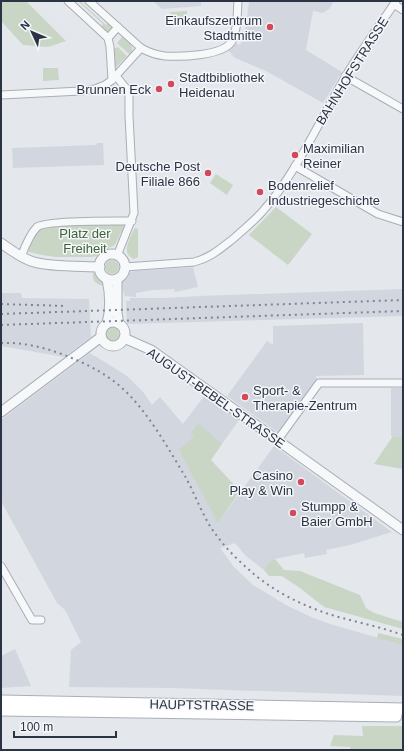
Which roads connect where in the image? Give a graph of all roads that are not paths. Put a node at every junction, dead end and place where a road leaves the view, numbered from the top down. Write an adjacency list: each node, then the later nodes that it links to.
1 (68, 1): 7 (street)
2 (89, 1): 6 (street)
3 (238, 1): 8 (street)
4 (395, 3): 5 (street); 9 (street, BAHNHOFSTRASSE)
5 (403, 10)
6 (118, 27): 7 (street); 8 (street)
7 (108, 38): 10 (street)
8 (141, 48): 10 (street)
9 (345, 76): 12 (street); 13 (street, BAHNHOFSTRASSE)
10 (114, 78): 11 (street); 14 (street)
11 (1, 95)
12 (403, 109)
13 (295, 166): 15 (street); 20 (street, BAHNHOFSTRASSE)
14 (132, 221): 17 (street); 18 (street)
15 (403, 222)
16 (1, 243): 17 (street)
17 (21, 256): 19 (street)
18 (117, 256): 19 (street); 20 (street)
19 (100, 267): 21 (street)
20 (125, 267): 22 (street)
21 (107, 278): 22 (street); 23 (street)
22 (117, 279): 24 (street)
23 (107, 323): 24 (street); 25 (street)
24 (119, 324): 26 (street)
25 (101, 338): 26 (street); 28 (street)
26 (124, 338): 29 (street, AUGUST-BEBEL-STRASSE)
27 (403, 383): 29 (street)
28 (1, 412)
29 (277, 441): 30 (street, AUGUST-BEBEL-STRASSE)
30 (403, 530)
31 (1, 566): 32 (street)
32 (41, 620)
33 (1, 701): 34 (main road, HAUPTSTRASSE)
34 (403, 709)
35 (1, 710): 36 (main road, HAUPTSTRASSE)
36 (403, 716)

